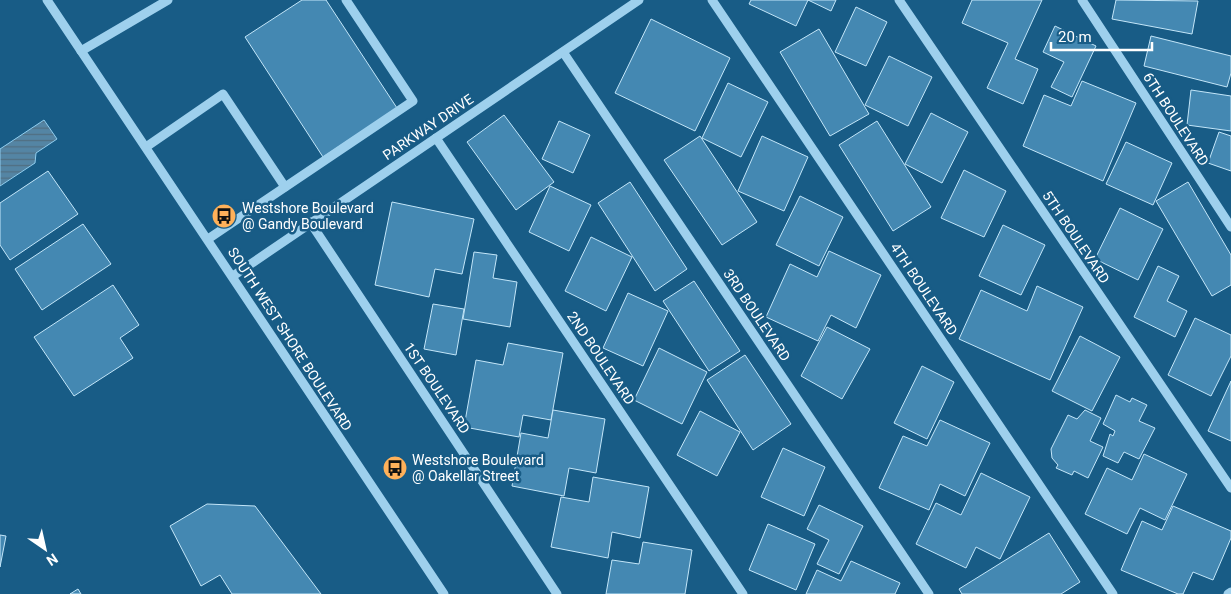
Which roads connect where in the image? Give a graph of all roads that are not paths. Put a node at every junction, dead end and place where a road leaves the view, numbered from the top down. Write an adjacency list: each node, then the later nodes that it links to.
1 (47, 0): 8 (street, SOUTH WEST SHORE BOULEVARD)
2 (168, 0): 8 (street)
3 (346, 0): 12 (street)
4 (638, 0): 9 (street, PARKWAY DRIVE)
5 (712, 0): 23 (street, 4TH BOULEVARD)
6 (899, 0): 17 (street, 5TH BOULEVARD)
7 (1082, 0): 14 (street, 6TH BOULEVARD)
8 (81, 51): 11 (street, SOUTH WEST SHORE BOULEVARD)
9 (563, 52): 10 (street, PARKWAY DRIVE); 22 (street, 3RD BOULEVARD)
10 (436, 138): 13 (street, PARKWAY DRIVE); 21 (street, 2ND BOULEVARD)
11 (146, 147): 12 (street); 15 (street, SOUTH WEST SHORE BOULEVARD)
12 (285, 187): 15 (street)
13 (310, 222): 16 (street, PARKWAY DRIVE); 20 (street, 1ST BOULEVARD)
14 (1231, 227)
15 (208, 239): 16 (street, SOUTH WEST SHORE BOULEVARD)
16 (233, 276): 19 (street, SOUTH WEST SHORE BOULEVARD)
17 (1231, 488)
18 (1231, 592): 24 (street)
19 (444, 594)
20 (557, 594)
21 (743, 594)
22 (929, 594)
23 (1113, 594)
24 (1228, 594)

